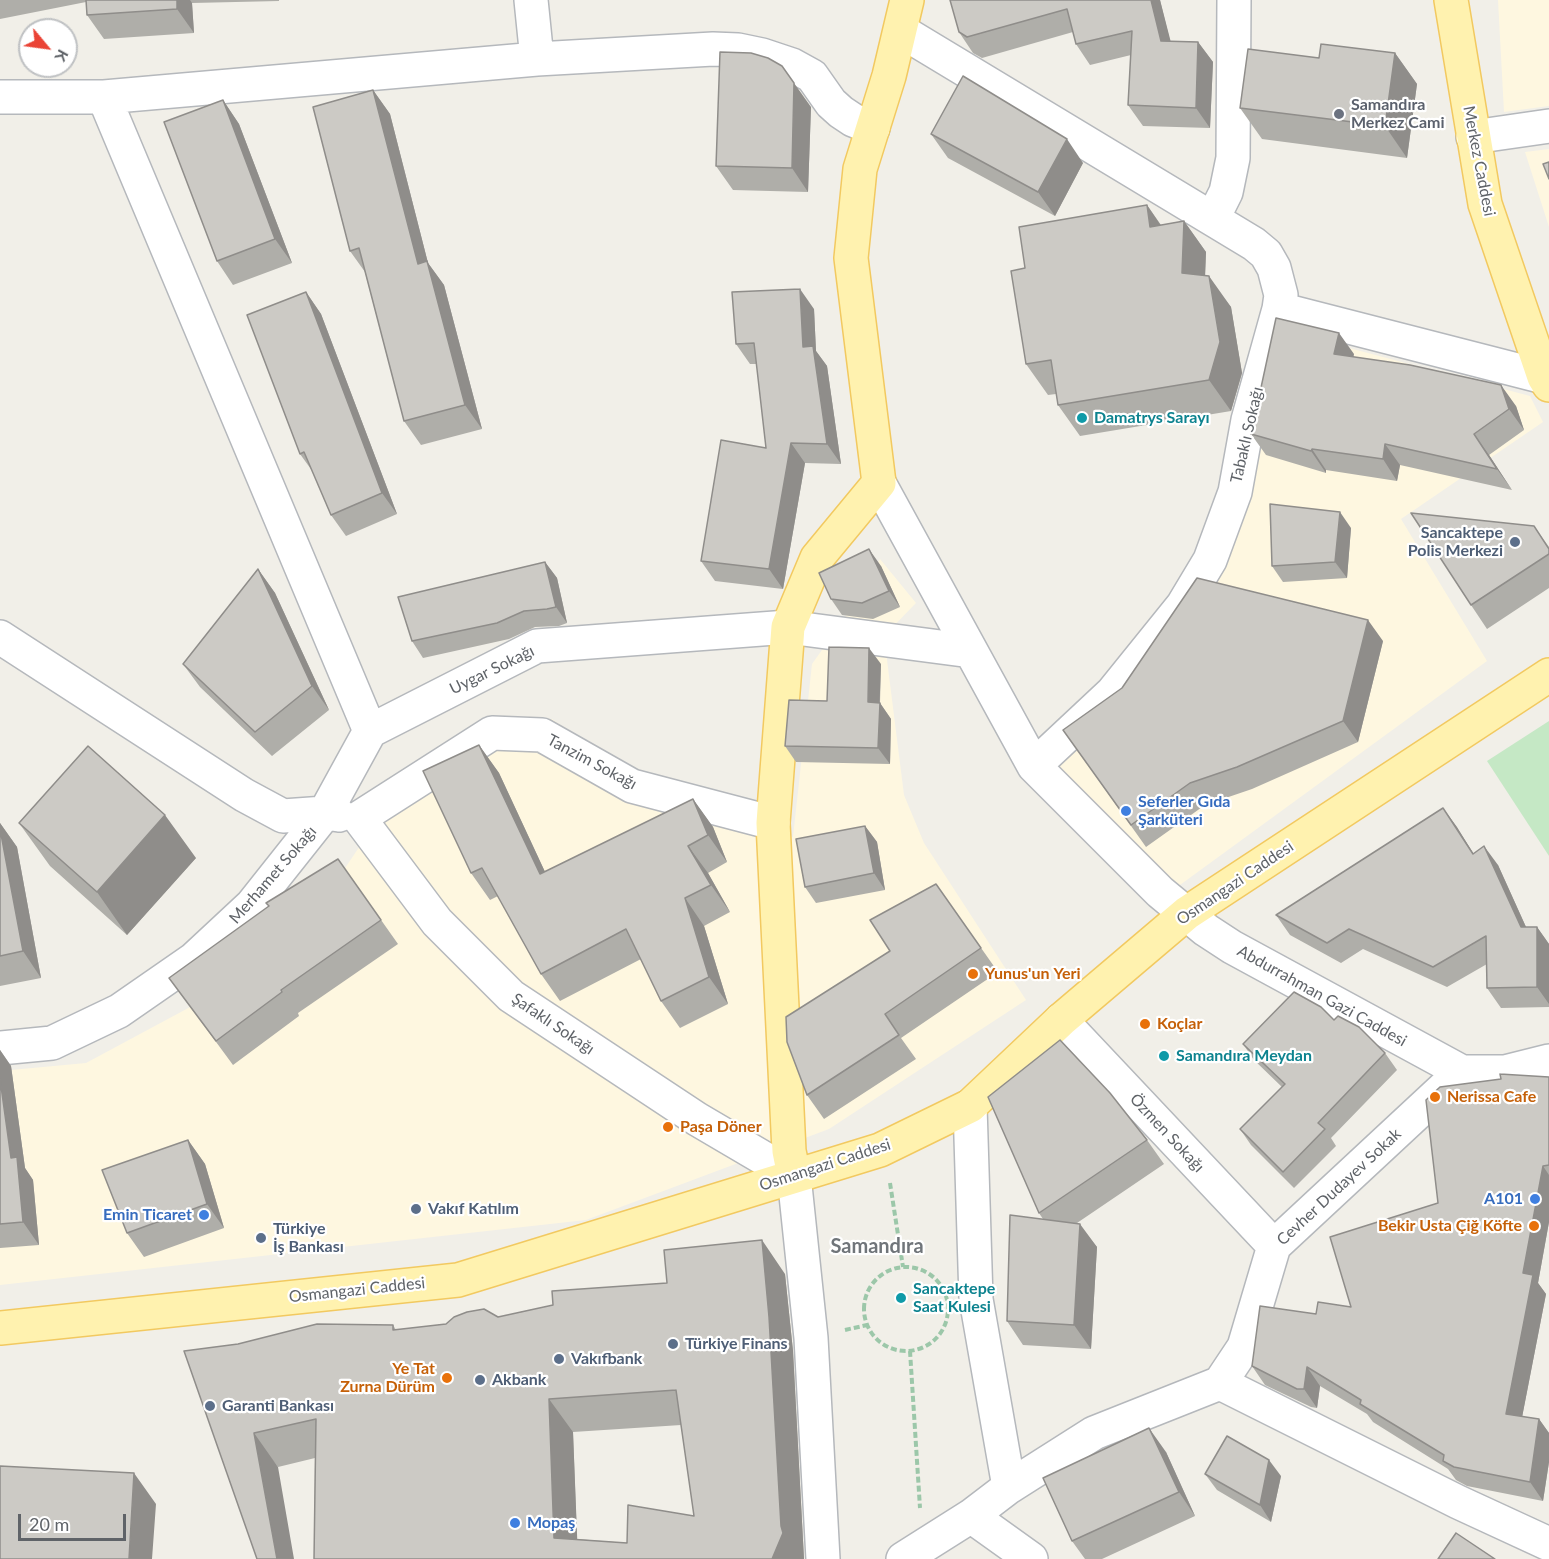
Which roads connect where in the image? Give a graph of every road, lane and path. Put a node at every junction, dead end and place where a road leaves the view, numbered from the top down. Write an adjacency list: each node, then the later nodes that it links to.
1 (531, 0): 5 (street)
2 (1234, 0): 11 (street)
3 (1451, 0): 10 (main road, Merkez Caddesi)
4 (904, 15): 9 (main road); 11 (street, Tabaklı Sokağı)
5 (537, 59): 7 (street); 9 (street)
6 (0, 97): 7 (street)
7 (104, 97): 19 (street)
8 (1549, 126): 10 (street)
9 (873, 128): 14 (main road)
10 (1473, 137): 13 (main road, Merkez Caddesi)
11 (1213, 218): 12 (street, Tabaklı Sokağı)
12 (1279, 309): 13 (street); 20 (street, Tabaklı Sokağı)
13 (1547, 381)
14 (879, 483): 15 (main road); 17 (street)
15 (788, 627): 17 (street, Uygar Sokağı); 19 (street, Uygar Sokağı); 23 (main road)
16 (0, 636): 21 (street)
17 (971, 651): 20 (street)
18 (1549, 675): 24 (main road, Osmangazi Caddesi)
19 (370, 730): 21 (street)
20 (1034, 766): 24 (street)
21 (325, 813): 22 (street); 26 (street, Merhamet Sokağı)
22 (359, 818): 23 (street, Tanzim Sokağı); 30 (street, Şafaklı Sokağı)
23 (773, 824): 30 (main road)
24 (1187, 913): 25 (main road, Osmangazi Caddesi); 28 (street, Abdurrahman Gazi Caddesi)
25 (1061, 1020): 29 (main road, Osmangazi Caddesi); 32 (street, Özmen Sokağı)
26 (0, 1048)
27 (1549, 1061): 28 (street)
28 (1462, 1072): 32 (street, Cevher Dudayev Sokak)
29 (970, 1106): 30 (main road, Osmangazi Caddesi); 37 (street)
30 (794, 1176): 34 (main road, Osmangazi Caddesi); 41 (street)
31 (889, 1178): 33 (path)
32 (1274, 1246): 36 (street, Cevher Dudayev Sokak)
33 (903, 1267): 35 (path); 35 (path)
34 (0, 1328)
35 (910, 1351): 40 (path)
36 (1220, 1383): 37 (street); 39 (street)
37 (1009, 1487): 38 (street)
38 (971, 1516): 40 (street); 42 (street)
39 (1549, 1544)
40 (912, 1553)
41 (823, 1559)
42 (1031, 1559)

